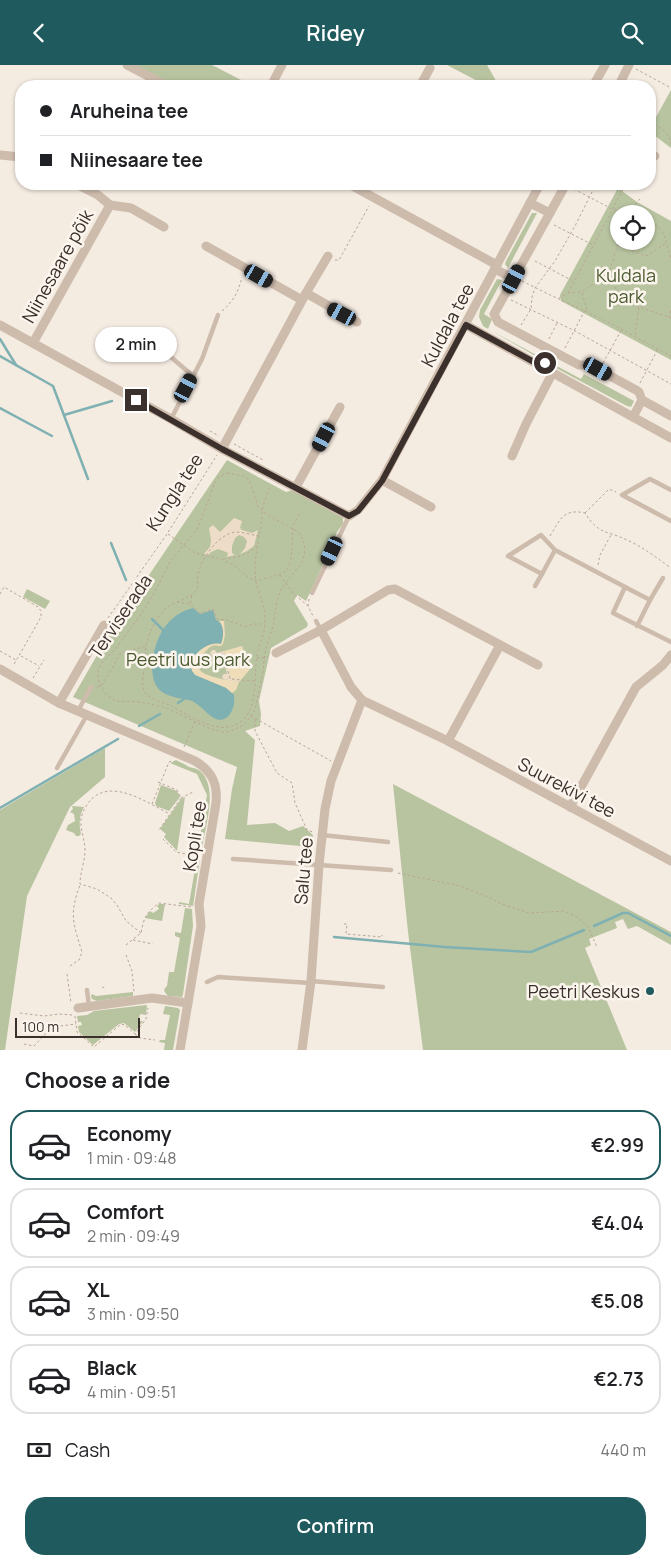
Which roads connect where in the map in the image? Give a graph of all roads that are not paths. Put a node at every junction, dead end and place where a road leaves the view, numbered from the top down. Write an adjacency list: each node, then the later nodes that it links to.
1 (127, 65): 6 (street)
2 (282, 65): 7 (street)
3 (605, 65): 9 (street)
4 (629, 65): 10 (street)
5 (430, 68): 8 (street)
6 (156, 80)
7 (274, 80)
8 (423, 80)
9 (596, 80)
10 (622, 80)
11 (0, 155): 12 (street)
12 (15, 156)
13 (88, 190): 18 (street)
14 (368, 190): 23 (street)
15 (537, 190): 17 (street, Kuldala tee)
16 (563, 190): 19 (street)
17 (530, 203): 19 (street); 23 (street, Kuldala tee)
18 (110, 205): 20 (street); 31 (street, Niinesaare põik)
19 (547, 217): 24 (street)
20 (164, 227)
21 (206, 247): 25 (street)
22 (328, 256): 25 (street, Kungla tee)
23 (496, 267): 24 (street); 29 (street, Kuldala tee)
24 (514, 279): 32 (street)
25 (304, 297): 27 (street); 42 (street, Kungla tee)
26 (218, 315): 35 (lane)
27 (357, 322)
28 (0, 325): 31 (street)
29 (466, 325): 33 (street); 44 (street, Kuldala tee)
30 (144, 334): 35 (lane)
31 (33, 343): 40 (street)
32 (548, 349): 33 (street); 36 (street)
33 (543, 367): 34 (street)
34 (553, 372): 39 (street); 43 (street)
35 (193, 376): 40 (lane)
36 (642, 400): 38 (street); 39 (street)
37 (340, 407): 45 (street)
38 (671, 416)
39 (633, 417): 41 (street)
40 (171, 419): 42 (street)
41 (671, 438)
42 (222, 449): 45 (street)
43 (512, 456)
44 (382, 481): 47 (street); 48 (street, Kuldala tee)
45 (296, 487): 48 (street)
46 (671, 490): 49 (lane)
47 (431, 507)
48 (349, 516): 55 (lane, Kuldala tee)
49 (671, 521)
50 (555, 550): 51 (lane); 51 (lane); 54 (lane)
51 (542, 574): 53 (lane)
52 (663, 578): 56 (lane)
53 (535, 585)
54 (625, 587): 56 (lane); 59 (lane)
55 (312, 593)
56 (650, 600): 59 (lane)
57 (104, 625): 68 (street)
58 (318, 625): 61 (street); 62 (street); 67 (street, Suurekivi tee)
59 (637, 626): 60 (lane)
60 (671, 642)
61 (500, 645): 64 (street); 70 (street)
62 (276, 653)
63 (671, 655): 72 (street)
64 (538, 665)
65 (0, 669): 68 (street, Kopli tee)
66 (93, 687): 69 (lane)
67 (362, 700): 70 (street, Suurekivi tee); 73 (street, Salu tee)
68 (59, 703): 69 (street, Kopli tee)
69 (82, 713): 71 (lane); 83 (street, Kopli tee)
70 (448, 741): 72 (street, Suurekivi tee)
71 (56, 768)
72 (570, 807): 76 (street, Suurekivi tee)
73 (322, 835): 74 (lane); 77 (street, Salu tee)
74 (388, 842)
75 (234, 859): 77 (lane)
76 (671, 861)
77 (319, 865): 78 (lane); 80 (street, Salu tee)
78 (390, 870)
79 (207, 982): 80 (lane)
80 (310, 982): 81 (lane); 87 (street, Salu tee)
81 (383, 987)
82 (87, 990): 84 (lane)
83 (188, 1003): 84 (street); 86 (street, Kopli tee)
84 (89, 1007): 85 (street)
85 (75, 1009)
86 (180, 1050)
87 (302, 1050)

